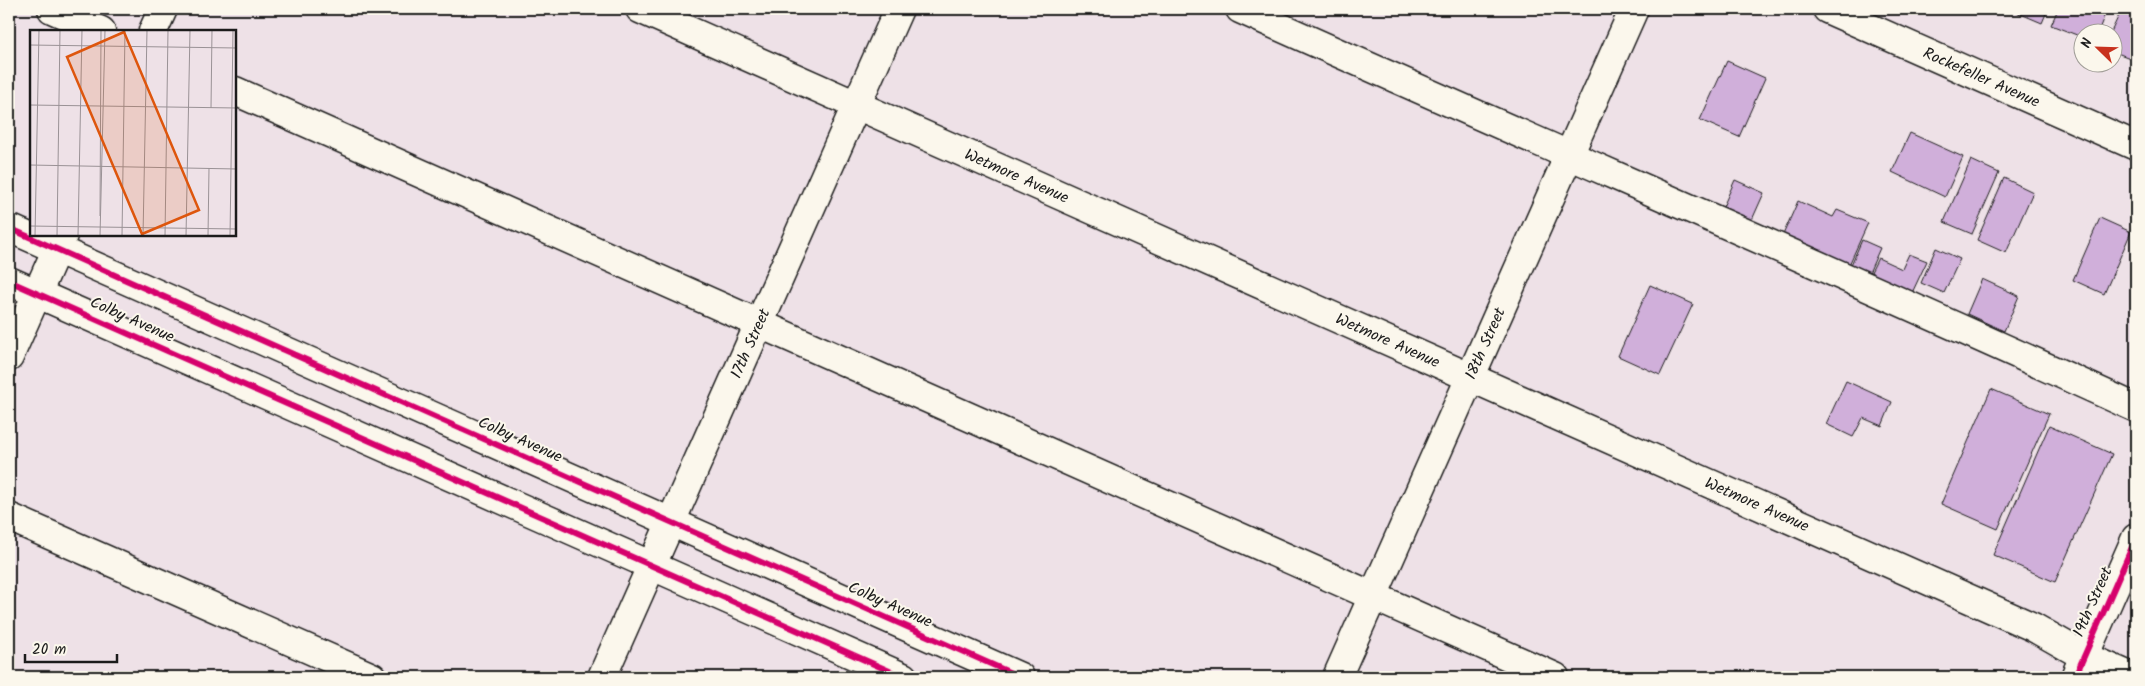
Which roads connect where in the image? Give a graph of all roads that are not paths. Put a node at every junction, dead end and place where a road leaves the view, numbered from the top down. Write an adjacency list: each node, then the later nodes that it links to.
1 (52, 9): 8 (street)
2 (163, 9): 9 (street)
3 (640, 9): 11 (street, Wetmore Avenue)
4 (899, 9): 11 (street, 17th Street)
5 (1240, 9): 13 (street)
6 (1634, 9): 13 (street, 18th Street)
7 (1827, 9): 12 (street, Rockefeller Avenue)
8 (99, 30)
9 (153, 30)
10 (236, 91): 20 (street)
11 (856, 105): 20 (street, 17th Street); 22 (street, Wetmore Avenue)
12 (2136, 146)
13 (1568, 156): 22 (street, 18th Street); 23 (street)
14 (9, 228): 15 (street, Colby Avenue)
15 (30, 234)
16 (38, 236): 17 (street, Colby Avenue)
17 (60, 242): 19 (street); 25 (street, Colby Avenue)
18 (9, 281): 19 (street, Colby Avenue)
19 (37, 293): 21 (street); 27 (street, Colby Avenue)
20 (760, 323): 25 (street, 17th Street); 28 (street)
21 (9, 357)
22 (1470, 377): 28 (street, 18th Street); 29 (street, Wetmore Avenue)
23 (2136, 408)
24 (9, 517): 30 (street)
25 (671, 523): 27 (street, 17th Street); 33 (street, Colby Avenue)
26 (2136, 538): 29 (street, 19th Street)
27 (652, 566): 31 (street, 17th Street); 32 (street, Colby Avenue)
28 (1372, 597): 34 (street, 18th Street); 35 (street)
29 (2080, 667): 36 (street, Wetmore Avenue)
30 (372, 677)
31 (602, 677)
32 (903, 677)
33 (1020, 677)
34 (1337, 677)
35 (1555, 677)
36 (2132, 677)

